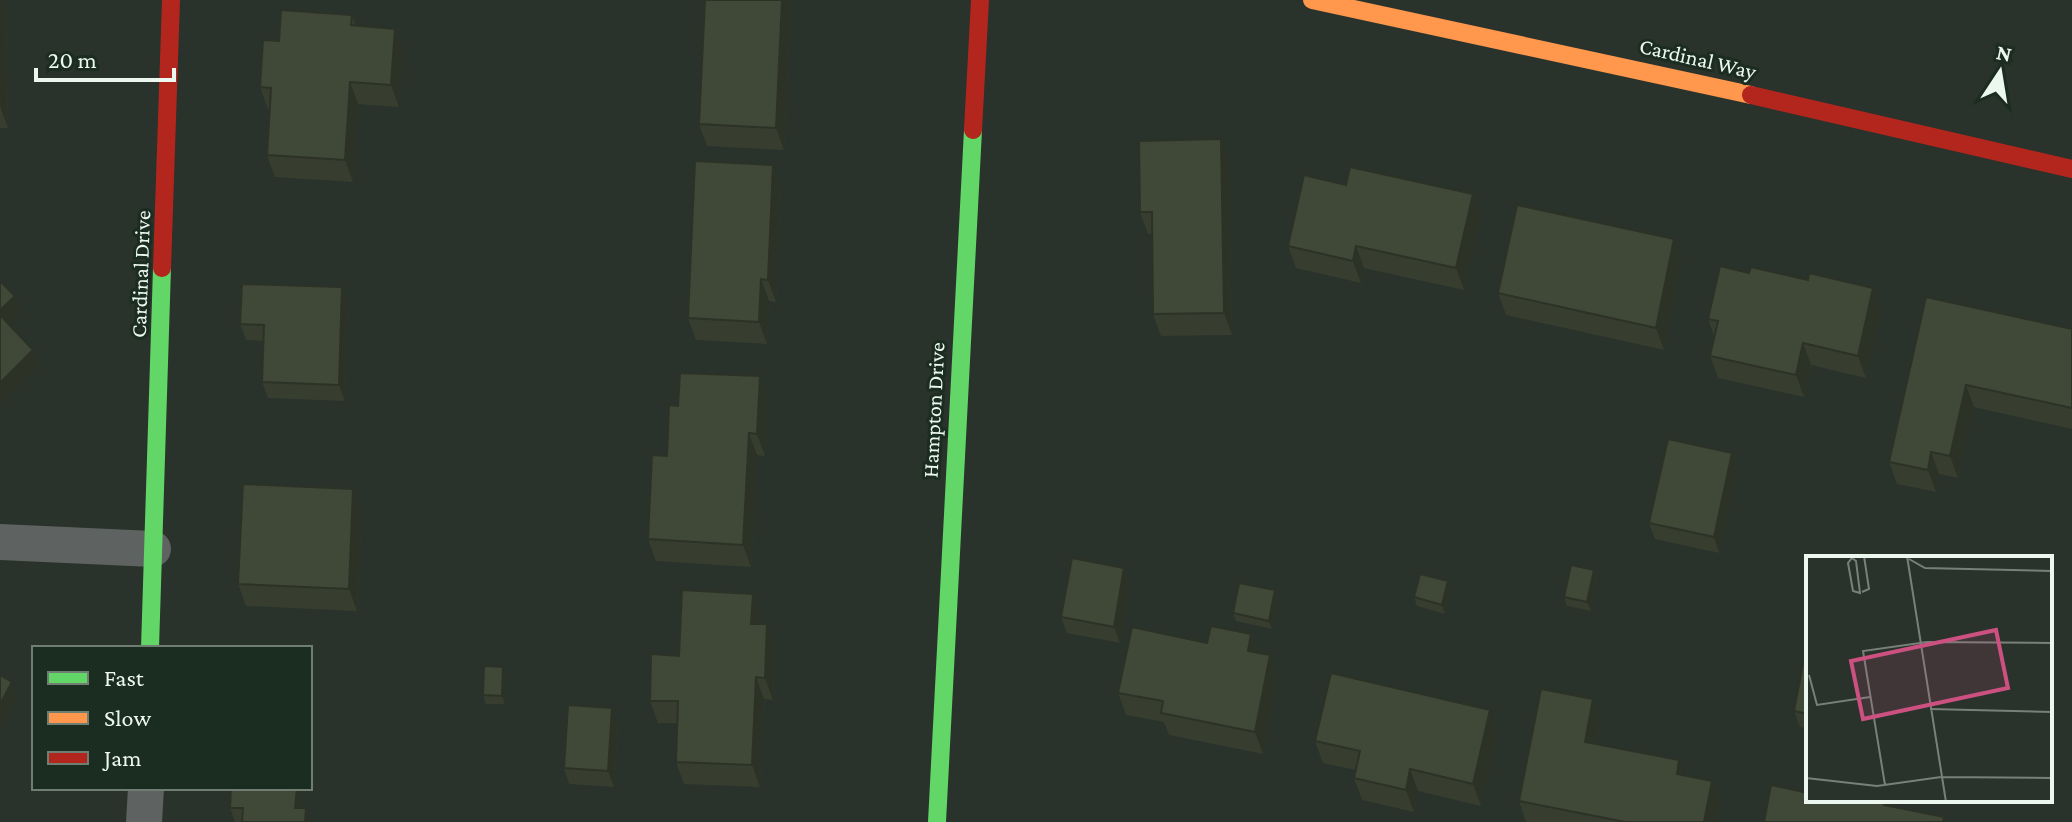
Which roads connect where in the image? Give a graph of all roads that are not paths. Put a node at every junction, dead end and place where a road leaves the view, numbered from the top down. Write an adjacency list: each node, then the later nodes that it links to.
1 (171, 0): 6 (street, Cardinal Drive)
2 (980, 0): 10 (street, Hampton Drive)
3 (1312, 0): 4 (street, Cardinal Way)
4 (2072, 169)
5 (0, 542): 6 (street)
6 (153, 549): 7 (street, Cardinal Drive)
7 (150, 646)
8 (146, 790): 9 (street)
9 (144, 822)
10 (937, 822)

